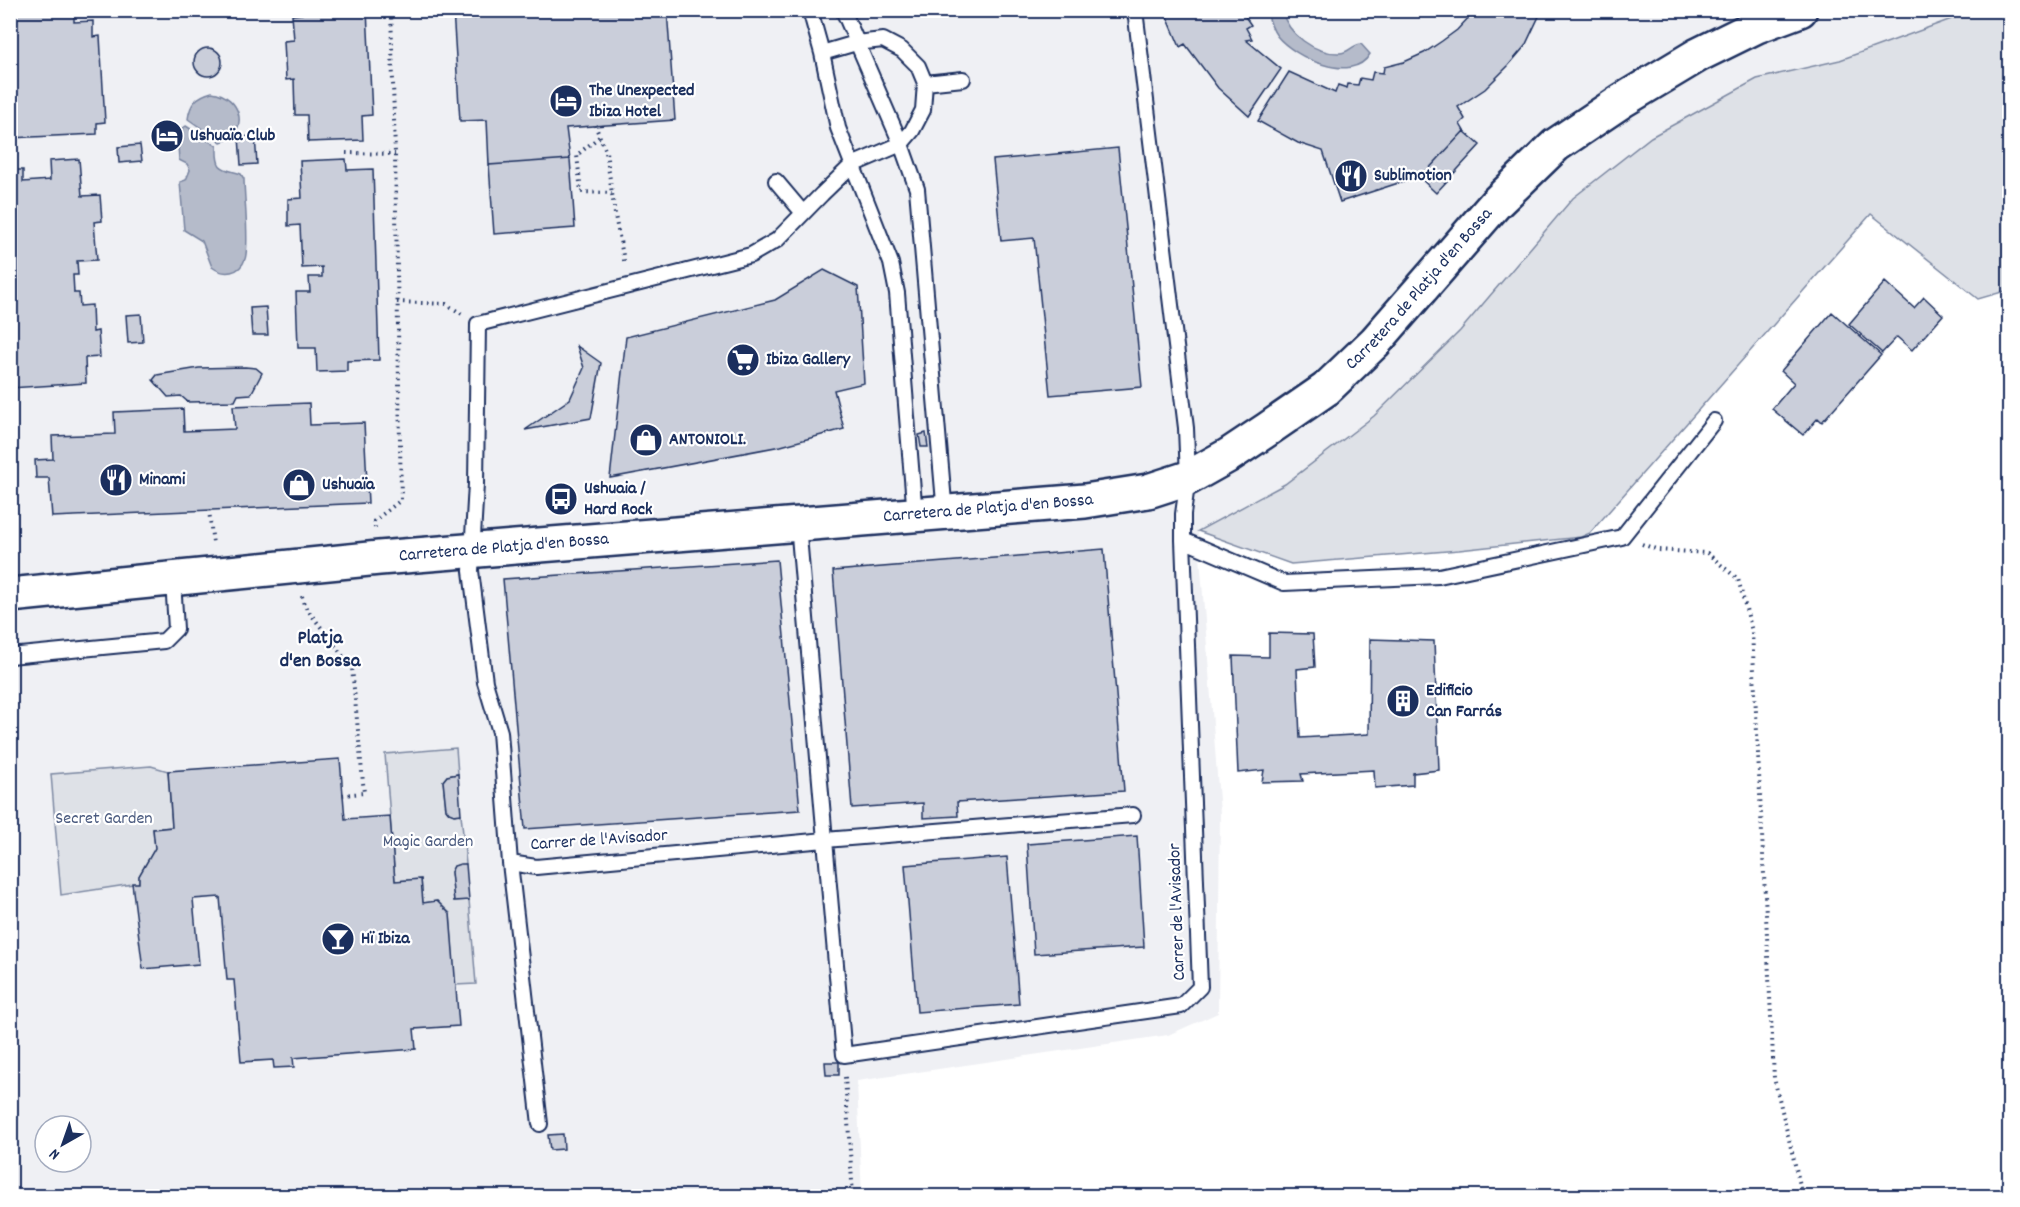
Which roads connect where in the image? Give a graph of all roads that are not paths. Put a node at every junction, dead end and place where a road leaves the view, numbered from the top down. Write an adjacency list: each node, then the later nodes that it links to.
1 (810, 10): 6 (lane)
2 (843, 10): 5 (lane)
3 (1135, 10): 14 (lane, Carrer de l'Avisador)
4 (1800, 10): 14 (street, Carretera de Platja d'en Bossa)
5 (856, 43): 6 (lane); 8 (lane); 9 (lane)
6 (822, 53): 10 (lane)
7 (963, 79): 8 (lane)
8 (925, 83): 9 (lane)
9 (901, 144): 10 (lane); 15 (lane)
10 (852, 165): 12 (lane); 15 (lane)
11 (776, 181): 12 (lane)
12 (803, 213): 18 (lane, Carrer de l'Avisador)
13 (1714, 421): 17 (lane)
14 (1188, 478): 15 (street, Carretera de Platja d'en Bossa); 17 (lane, Carrer de l'Avisador)
15 (930, 515): 16 (street, Carretera de Platja d'en Bossa)
16 (798, 524): 18 (street, Carretera de Platja d'en Bossa); 23 (lane)
17 (1183, 540): 23 (lane, Carrer de l'Avisador)
18 (472, 551): 19 (street, Carretera de Platja d'en Bossa); 24 (lane, Carrer de l'Avisador)
19 (173, 580): 20 (street, Carretera de Platja d'en Bossa); 21 (lane)
20 (10, 595)
21 (10, 656)
22 (1133, 815): 23 (lane, Carrer de l'Avisador)
23 (825, 840): 24 (lane, Carrer de l'Avisador)
24 (510, 863): 25 (lane)
25 (540, 1124)

